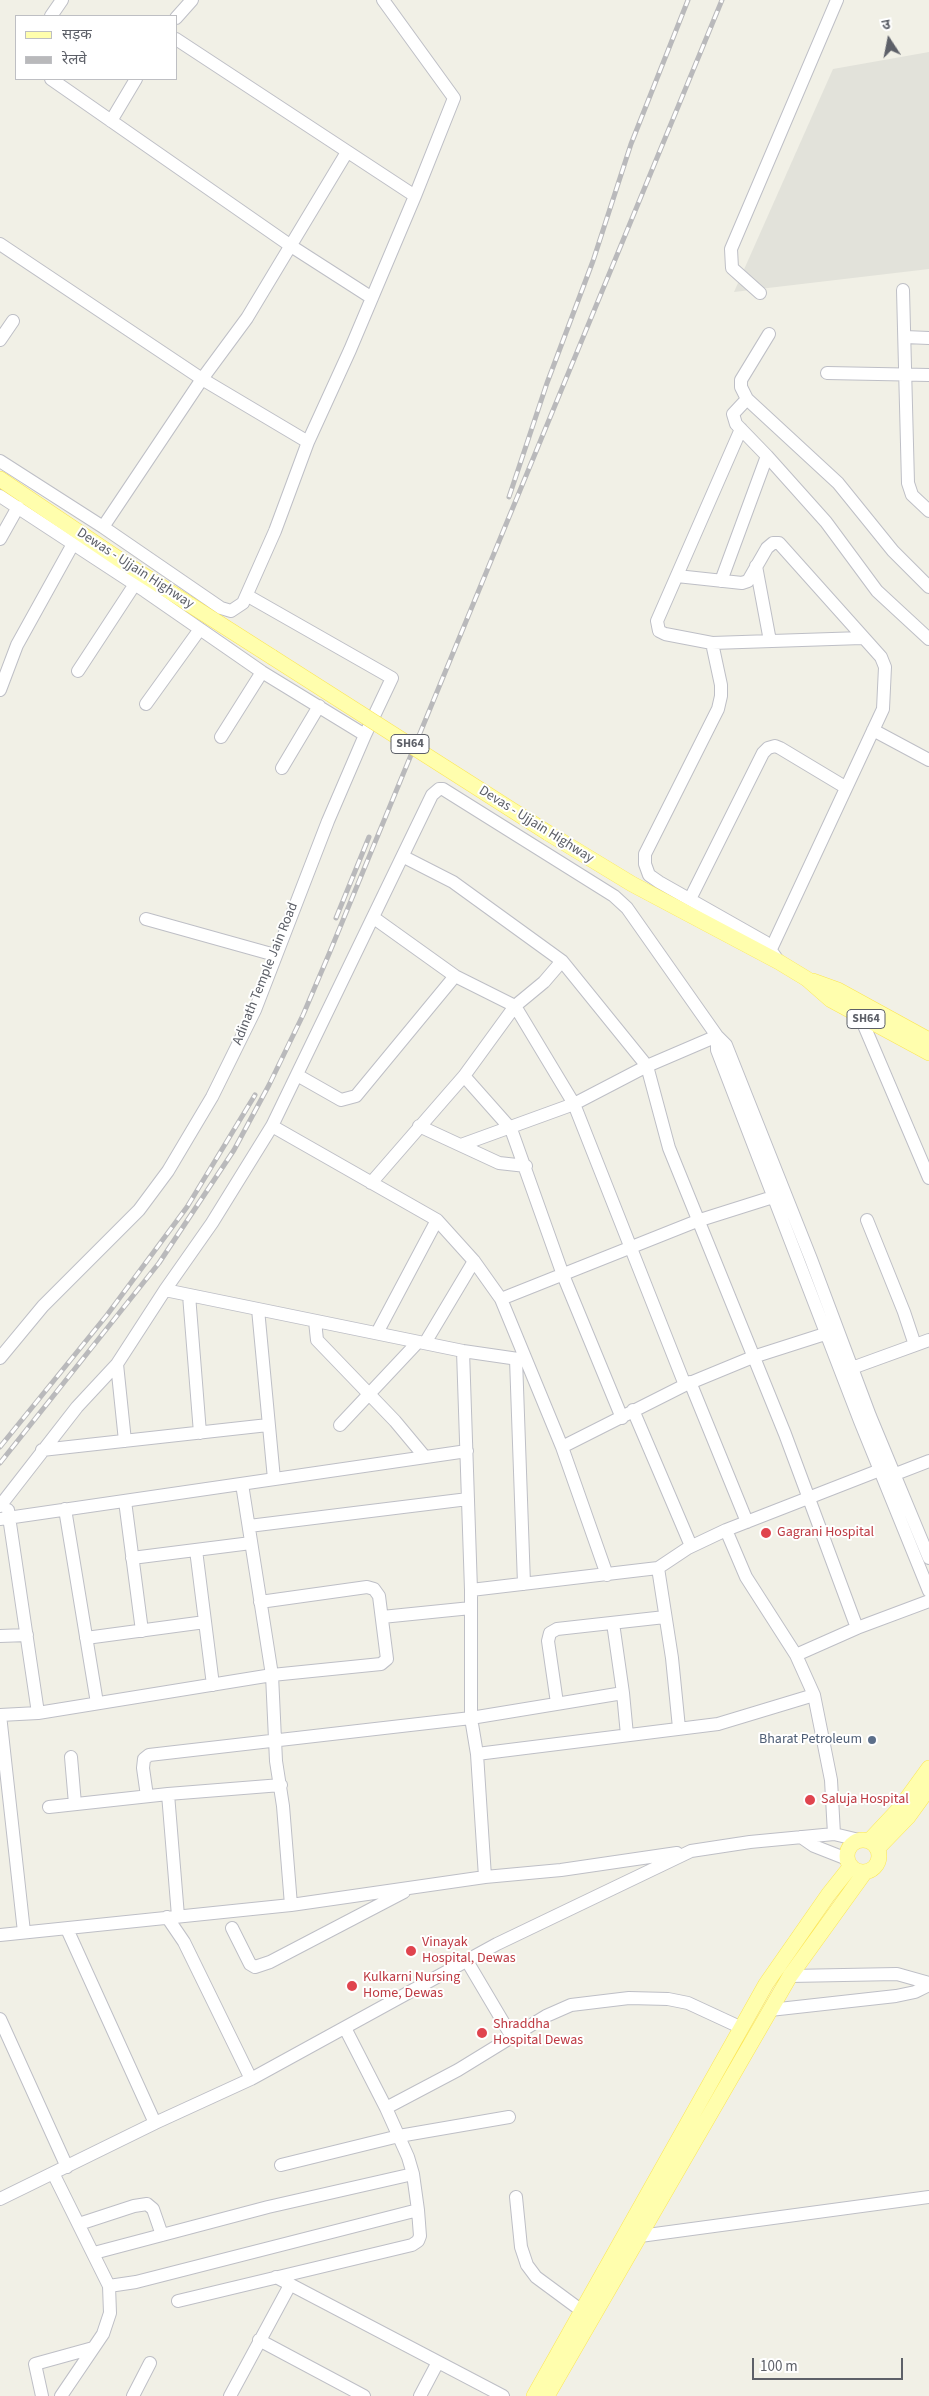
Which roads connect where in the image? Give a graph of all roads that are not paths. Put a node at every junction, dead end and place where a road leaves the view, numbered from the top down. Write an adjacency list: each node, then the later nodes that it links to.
1 (62, 0): 5 (street)
2 (192, 0): 6 (street)
3 (383, 0): 12 (street)
4 (837, 0): 16 (street)
5 (52, 15)
6 (178, 16)
7 (178, 40): 11 (street)
8 (52, 80): 10 (street)
9 (135, 80): 10 (street)
10 (111, 121): 14 (street)
11 (346, 152): 12 (street); 14 (street)
12 (415, 196): 17 (street)
13 (0, 244): 26 (street)
14 (291, 246): 17 (street); 26 (street)
15 (903, 290): 20 (street)
16 (760, 293)
17 (372, 298): 29 (street)
18 (13, 321): 22 (street)
19 (769, 334): 27 (street)
20 (905, 337): 21 (street); 24 (street)
21 (929, 338)
22 (0, 340)
23 (827, 373): 24 (street)
24 (904, 374): 25 (street); 35 (street)
25 (929, 374)
26 (202, 379): 29 (street); 36 (street)
27 (747, 399): 28 (street); 43 (street)
28 (741, 430): 30 (street); 40 (street)
29 (308, 442): 44 (street)
30 (767, 456): 41 (street); 47 (street)
31 (0, 461): 36 (street)
32 (0, 479): 50 (main road, Dewas - Ujjain Highway / SH64)
33 (0, 496): 34 (street)
34 (18, 507): 37 (street); 38 (street)
35 (929, 511)
36 (103, 526): 44 (street)
37 (0, 539)
38 (73, 544): 42 (street); 53 (street)
39 (756, 566): 41 (street); 46 (street); 48 (street)
40 (677, 576): 41 (street); 49 (street)
41 (720, 581)
42 (135, 584): 45 (street); 51 (street)
43 (929, 587)
44 (248, 596): 57 (street, Adinath Temple Jain Road)
45 (200, 629): 52 (street); 54 (street)
46 (862, 638): 48 (street); 56 (street)
47 (929, 639)
48 (770, 641): 49 (street)
49 (712, 643): 63 (street)
50 (272, 656): 67 (main road, Devas - Ujjain Highway / SH64, bridge)
51 (78, 671)
52 (262, 672): 55 (street); 58 (street)
53 (0, 690)
54 (146, 704)
55 (319, 706): 57 (street); 60 (street)
56 (873, 730): 59 (street); 61 (street)
57 (364, 735): 66 (street, Adinath Temple Jain Road)
58 (222, 737)
59 (929, 760)
60 (282, 768)
61 (845, 787): 63 (street); 67 (street)
62 (404, 857): 64 (street); 68 (street); 73 (street)
63 (690, 899): 67 (street)
64 (374, 918): 69 (street); 77 (street)
65 (146, 919): 66 (street)
66 (275, 955): 106 (street, Adinath Temple Jain Road)
67 (775, 955): 70 (main road, Devas - Ujjain Highway / SH64)
68 (562, 961): 71 (street); 76 (street)
69 (455, 976): 71 (street); 77 (street)
70 (807, 979): 72 (main road, Devas - Ujjain Highway / SH64); 74 (main road, Devas - Ujjain Highway / SH64)
71 (515, 1006): 78 (street); 79 (street)
72 (860, 1016): 75 (main road, Devas - Ujjain Highway / SH64); 85 (street)
73 (717, 1036): 76 (street); 87 (street); 109 (street)
74 (929, 1040)
75 (929, 1053)
76 (647, 1066): 79 (street); 90 (street)
77 (297, 1076): 80 (street)
78 (464, 1076): 81 (street); 82 (street)
79 (574, 1104): 82 (street); 91 (street)
80 (272, 1126): 86 (street); 94 (street)
81 (419, 1126): 83 (street); 86 (street)
82 (511, 1129): 83 (street); 84 (street)
83 (461, 1145): 84 (street)
84 (526, 1166): 93 (street)
85 (929, 1178)
86 (371, 1183): 88 (street)
87 (774, 1197): 90 (street); 99 (street)
88 (437, 1220): 92 (street); 100 (street)
89 (867, 1220): 103 (street)
90 (697, 1221): 91 (street); 105 (street)
91 (630, 1247): 93 (street); 110 (street)
92 (474, 1261): 96 (street); 102 (street)
93 (563, 1275): 96 (street); 113 (street)
94 (165, 1290): 95 (street); 108 (street)
95 (189, 1295): 97 (street); 116 (street)
96 (501, 1299): 107 (street)
97 (258, 1309): 98 (street); 115 (street)
98 (315, 1321): 100 (street); 111 (street)
99 (828, 1333): 105 (street); 123 (street)
100 (377, 1334): 102 (street)
101 (929, 1340): 103 (street)
102 (422, 1343): 104 (street); 111 (street)
103 (915, 1345): 109 (street)
104 (463, 1351): 107 (street); 120 (street)
105 (753, 1357): 110 (street); 128 (street)
106 (0, 1358)
107 (521, 1359): 118 (street); 143 (street)
108 (117, 1364): 117 (street); 119 (street)
109 (852, 1368): 124 (street)
110 (688, 1383): 112 (street); 133 (street)
111 (370, 1394): 114 (street); 121 (street)
112 (633, 1410): 113 (street); 137 (street)
113 (622, 1418): 118 (street)
114 (340, 1425)
115 (268, 1426): 116 (street); 125 (street)
116 (200, 1433): 117 (street)
117 (125, 1441): 119 (street)
118 (562, 1447): 142 (street)
119 (42, 1450): 130 (street)
120 (467, 1451): 121 (street); 127 (street)
121 (425, 1457): 125 (street)
122 (929, 1461): 124 (street)
123 (880, 1470): 128 (street); 145 (street)
124 (893, 1475): 140 (street)
125 (274, 1479): 126 (street)
126 (242, 1484): 129 (street); 134 (street)
127 (468, 1498): 134 (street); 144 (street)
128 (808, 1498): 133 (street); 153 (street)
129 (125, 1501): 131 (street); 139 (street)
130 (3, 1502): 132 (street)
131 (65, 1509): 132 (street); 157 (street)
132 (4, 1518): 155 (street)
133 (746, 1522): 135 (street)
134 (249, 1526): 136 (street)
135 (726, 1530): 137 (street); 158 (street)
136 (251, 1543): 138 (street); 147 (street)
137 (692, 1546): 141 (street)
138 (196, 1550): 139 (street); 151 (street)
139 (132, 1558): 154 (street)
140 (929, 1558)
141 (658, 1568): 142 (street); 150 (street)
142 (607, 1575): 143 (street)
143 (524, 1584): 144 (street)
144 (471, 1590): 148 (street)
145 (929, 1591)
146 (929, 1601): 153 (street)
147 (260, 1602): 149 (street); 159 (street)
148 (471, 1608): 149 (street); 167 (street)
149 (382, 1617): 159 (street)
150 (665, 1617): 152 (street); 168 (street)
151 (205, 1622): 154 (street); 160 (street)
152 (613, 1623): 161 (street); 163 (street)
153 (857, 1628): 158 (street)
154 (142, 1631): 157 (street)
155 (27, 1635): 156 (street); 165 (street)
156 (0, 1636)
157 (86, 1638): 164 (street)
158 (796, 1655): 162 (street)
159 (272, 1675): 160 (street); 171 (street)
160 (214, 1685): 164 (street)
161 (623, 1694): 163 (street); 169 (street)
162 (814, 1695): 168 (street); 182 (street)
163 (557, 1703): 167 (street)
164 (97, 1704): 165 (street)
165 (38, 1713): 166 (street)
166 (0, 1715): 170 (street)
167 (471, 1718): 171 (street); 172 (street)
168 (679, 1728): 169 (street)
169 (626, 1735): 172 (street)
170 (1, 1737): 181 (street)
171 (275, 1741): 175 (street); 177 (street)
172 (477, 1754): 187 (street)
173 (71, 1756): 179 (street)
174 (929, 1768): 184 (main road)
175 (281, 1786): 176 (street); 189 (street)
176 (168, 1794): 177 (street); 190 (street)
177 (147, 1796): 179 (street)
178 (926, 1797): 184 (main road)
179 (75, 1804): 180 (street)
180 (49, 1807)
181 (6, 1817): 193 (street)
182 (834, 1834): 183 (street); 184 (street)
183 (801, 1837): 185 (street); 186 (street)
184 (869, 1843): 186 (main road); 186 (main road)
185 (691, 1851): 187 (street); 195 (street)
186 (854, 1866): 196 (main road); 201 (main road)
187 (484, 1877): 188 (street)
188 (413, 1888): 189 (street); 191 (street)
189 (291, 1905): 190 (street)
190 (172, 1916): 192 (street); 203 (street)
191 (232, 1928)
192 (67, 1929): 193 (street); 206 (street)
193 (24, 1932): 194 (street)
194 (0, 1936)
195 (467, 1961): 200 (street); 202 (street)
196 (790, 1976): 197 (street); 198 (main road)
197 (929, 1984): 198 (street)
198 (770, 2010): 218 (main road)
199 (0, 2019): 209 (street)
200 (345, 2028): 203 (street); 204 (street)
201 (742, 2028): 202 (street); 224 (main road)
202 (512, 2037): 204 (street)
203 (251, 2079): 206 (street)
204 (386, 2108): 207 (street)
205 (509, 2117): 207 (street)
206 (155, 2122): 209 (street)
207 (399, 2136): 208 (street); 211 (street)
208 (281, 2165)
209 (67, 2167): 210 (street)
210 (53, 2173): 214 (street); 216 (street)
211 (413, 2174): 215 (street); 217 (street)
212 (516, 2197): 224 (street)
213 (929, 2197): 218 (street)
214 (0, 2199)
215 (418, 2210): 220 (street); 222 (street)
216 (79, 2224): 217 (street); 219 (street)
217 (162, 2235): 219 (street)
218 (640, 2236): 237 (main road)
219 (94, 2253): 222 (street)
220 (276, 2278): 221 (street); 223 (street)
221 (290, 2285): 225 (street); 227 (street)
222 (109, 2286): 226 (street)
223 (178, 2301)
224 (582, 2311): 236 (main road)
225 (259, 2340): 233 (street); 234 (street)
226 (93, 2348): 230 (street); 231 (street)
227 (438, 2362): 229 (street); 235 (street)
228 (150, 2363): 232 (street)
229 (495, 2394)
230 (42, 2396)
231 (61, 2396)
232 (133, 2396)
233 (230, 2396)
234 (364, 2396)
235 (420, 2396)
236 (534, 2396)
237 (547, 2396)

